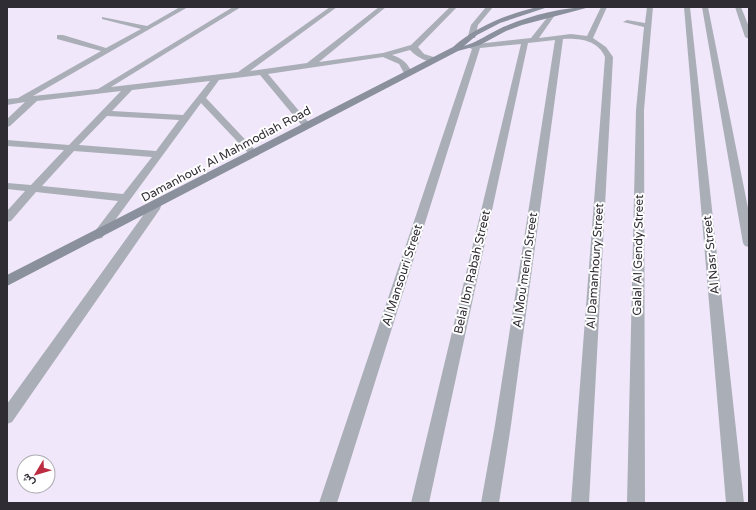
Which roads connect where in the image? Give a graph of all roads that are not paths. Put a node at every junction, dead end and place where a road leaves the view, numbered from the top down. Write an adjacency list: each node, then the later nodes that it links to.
1 (238, 7): 36 (street)
2 (334, 7): 33 (street)
3 (383, 7): 30 (street)
4 (454, 7): 25 (street)
5 (490, 7): 24 (street, Al Mansouri Street)
6 (545, 7): 24 (main road)
7 (587, 7): 14 (main road)
8 (604, 7): 22 (street)
9 (650, 7): 17 (street, Galal Al Gendy Street)
10 (687, 7): 63 (street, Al Nasr Street)
11 (705, 7): 55 (street)
12 (738, 7): 20 (street)
13 (178, 9): 18 (street)
14 (552, 15): 23 (street); 24 (main road)
15 (104, 18): 18 (street)
16 (627, 22): 17 (street)
17 (649, 26): 62 (street, Galal Al Gendy Street)
18 (147, 28): 27 (street)
19 (60, 37): 27 (street)
20 (749, 37)
21 (559, 38): 22 (street); 23 (street); 60 (street, Al Mou'menin Street)
22 (589, 39): 61 (street, Al Damanhoury Street)
23 (529, 41): 24 (street); 59 (street, Belal Ibn Rabah Street)
24 (473, 43): 26 (main road); 26 (main road); 58 (street, Al Mansouri Street)
25 (414, 47): 28 (street); 29 (street)
26 (456, 49): 29 (main road, Damanhour, Al Mahmodiah Road)
27 (107, 51): 39 (street)
28 (383, 55): 30 (street); 32 (street)
29 (434, 60): 32 (main road, Damanhour, Al Mahmodiah Road)
30 (309, 66): 31 (street)
31 (262, 72): 33 (street); 44 (street)
32 (408, 73): 44 (main road, Damanhour, Al Mahmodiah Road)
33 (240, 75): 34 (street)
34 (216, 78): 35 (street); 37 (street)
35 (128, 89): 36 (street); 41 (street)
36 (98, 92): 38 (street)
37 (201, 98): 42 (street); 48 (street)
38 (33, 100): 39 (street); 43 (street)
39 (17, 101): 40 (street)
40 (7, 102)
41 (105, 113): 42 (street); 46 (street)
42 (186, 118): 47 (street)
43 (7, 124)
44 (307, 126): 48 (main road, Damanhour, Al Mahmodiah Road)
45 (7, 143): 46 (street)
46 (71, 148): 47 (street); 50 (street)
47 (158, 154): 51 (street)
48 (254, 154): 52 (main road, Damanhour, Al Mahmodiah Road)
49 (7, 186): 50 (street)
50 (34, 189): 51 (street); 53 (street)
51 (126, 198): 54 (street)
52 (156, 206): 54 (main road, Damanhour, Al Mahmodiah Road); 57 (street)
53 (7, 218)
54 (98, 235): 56 (main road, Damanhour, Al Mahmodiah Road)
55 (749, 243)
56 (7, 281)
57 (7, 417)
58 (328, 503)
59 (420, 503)
60 (490, 503)
61 (580, 503)
62 (636, 503)
63 (735, 503)

